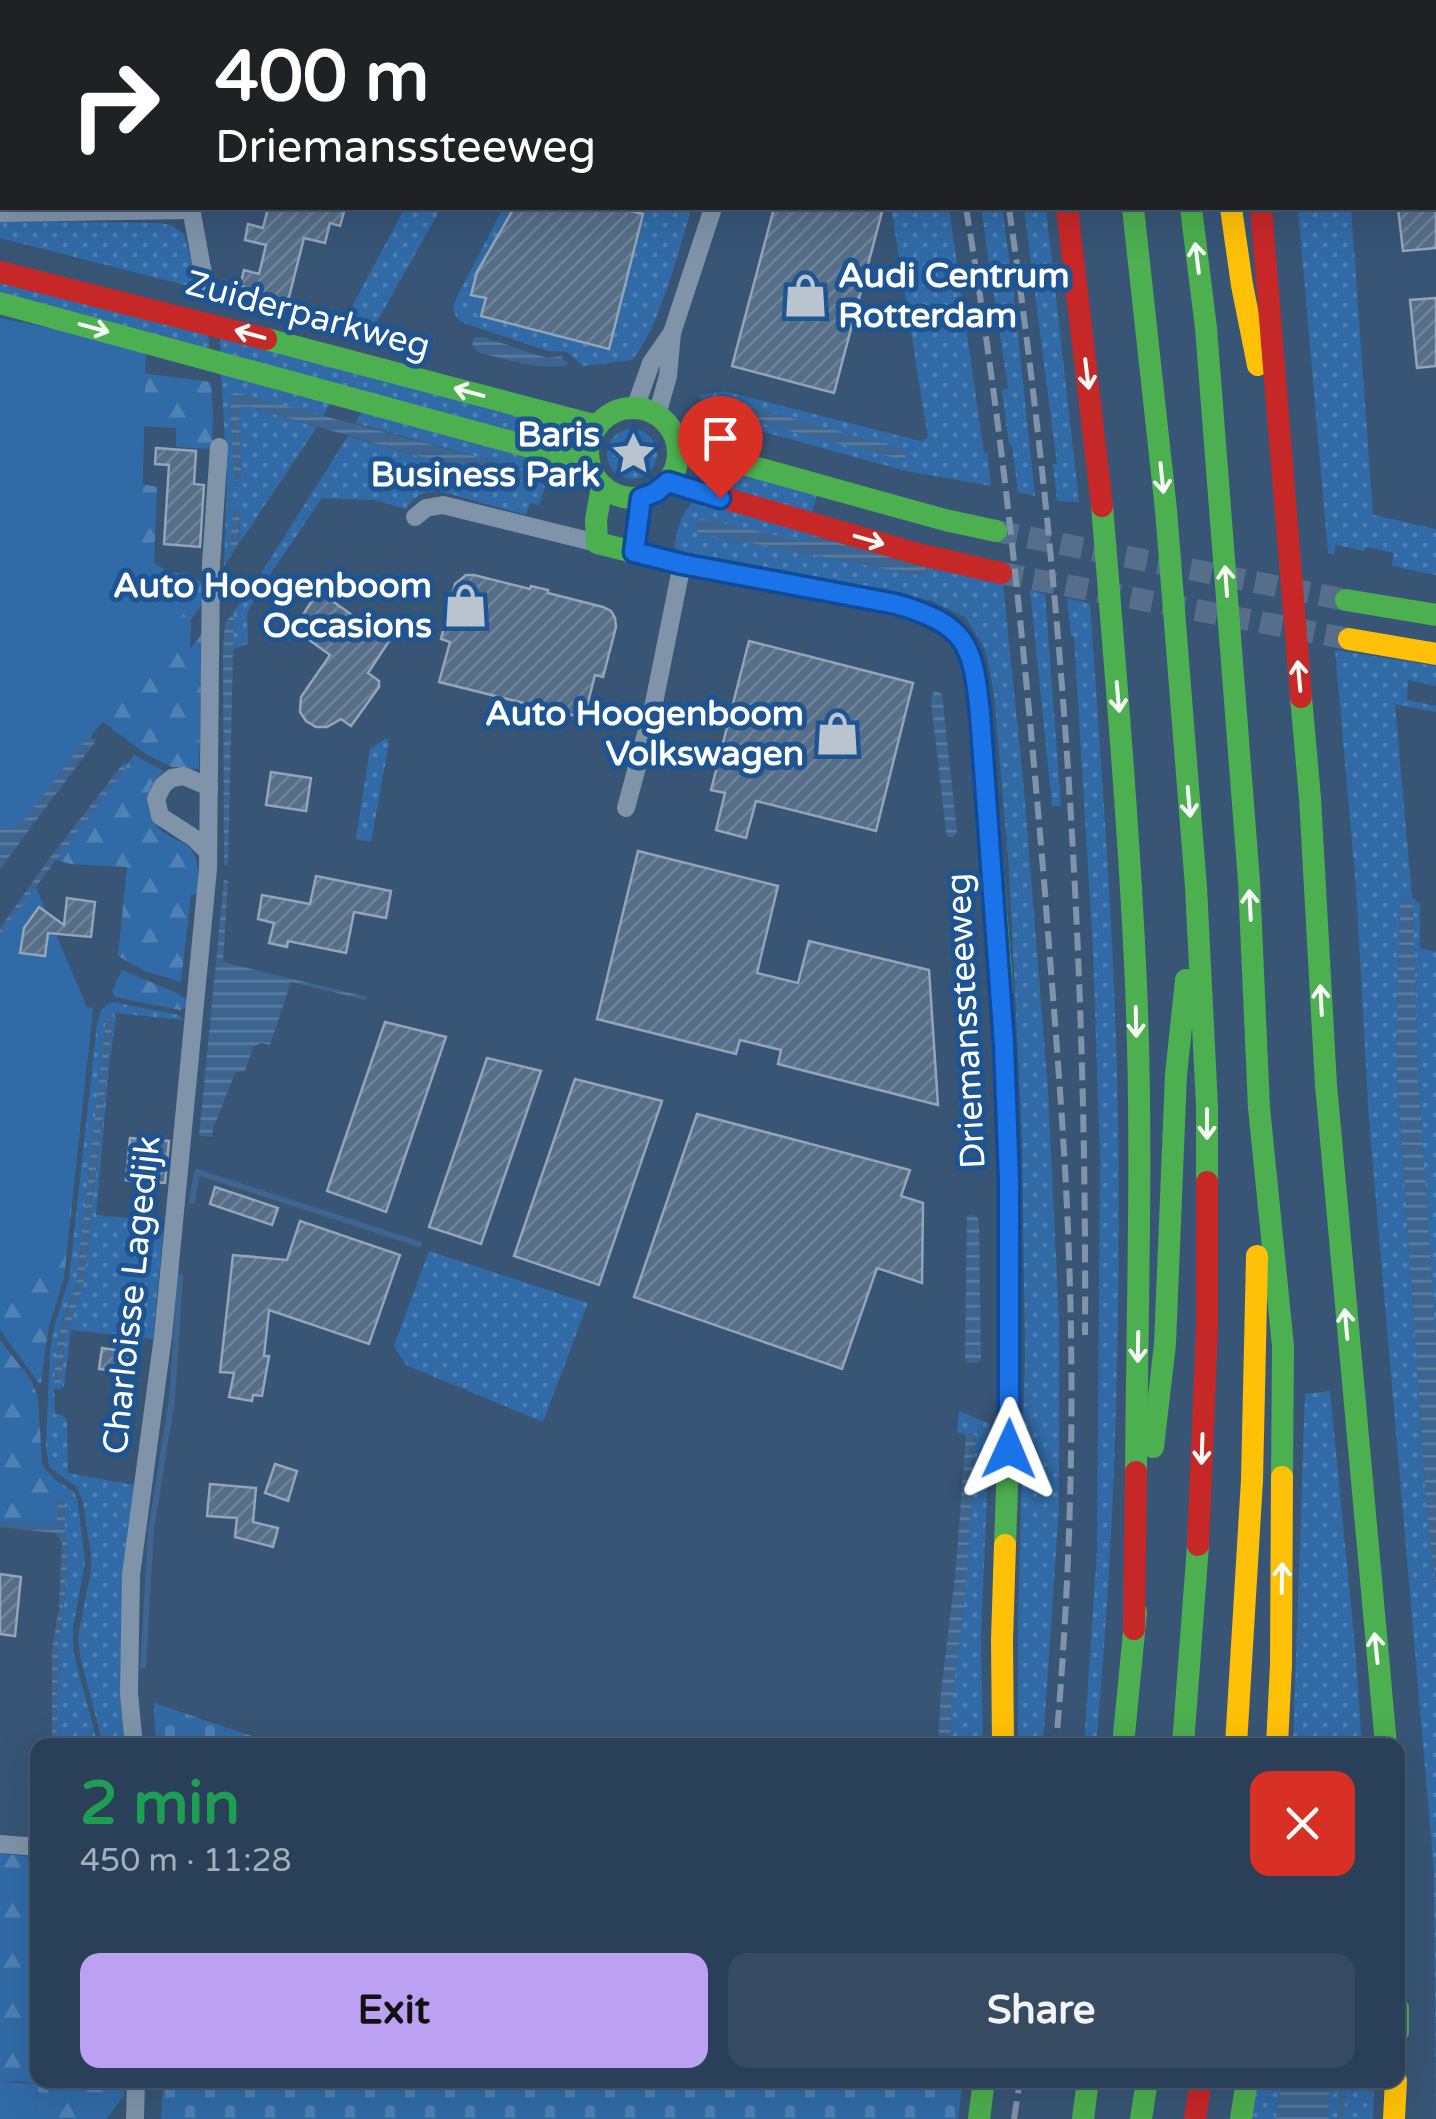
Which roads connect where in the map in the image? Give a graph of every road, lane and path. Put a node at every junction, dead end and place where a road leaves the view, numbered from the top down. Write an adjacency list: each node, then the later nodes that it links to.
1 (115, 210): 9 (street)
2 (191, 210): 11 (street)
3 (713, 210): 13 (street)
4 (1067, 210): 37 (main road, one-way to 37)
5 (1133, 210): 35 (main road, one-way to 35)
6 (1191, 210): 36 (main road, one-way to 6)
7 (1231, 210): 19 (main road)
8 (1261, 210): 19 (main road)
9 (0, 213)
10 (0, 272): 14 (main road, Zuiderparkweg, one-way to 10)
11 (206, 290)
12 (0, 302): 17 (main road, Zuiderparkweg, one-way to 17)
13 (646, 411): 14 (main road); 15 (main road)
14 (597, 426): 17 (main road)
15 (678, 446): 18 (main road); 23 (main road)
16 (219, 447): 32 (street, Charloisse Lagedijk)
17 (590, 463): 20 (main road)
18 (668, 482): 21 (main road); 27 (main road, one-way to 27)
19 (1282, 485): 44 (main road, one-way to 19)
20 (602, 486): 21 (main road); 24 (main road)
21 (641, 498): 25 (main road)
22 (415, 517): 24 (street, Driemanssteeweg)
23 (996, 531)
24 (596, 543): 25 (main road, Driemanssteeweg)
25 (634, 552): 26 (main road, Driemanssteeweg)
26 (682, 564): 33 (street); 39 (main road, Driemanssteeweg)
27 (1001, 573)
28 (1346, 600): 29 (main road)
29 (1436, 615)
30 (1350, 639): 31 (main road)
31 (1436, 654)
32 (209, 787): 34 (street, Charloisse Lagedijk); 34 (street)
33 (626, 808)
34 (208, 852): 38 (street, Charloisse Lagedijk)
35 (1196, 887): 37 (main road); 41 (main road, one-way to 41)
36 (1260, 1108): 42 (main road); 43 (main road, one-way to 36)
37 (1134, 1628): 40 (main road)
38 (133, 1738)
39 (1002, 1738)
40 (1125, 1738)
41 (1184, 1738)
42 (1236, 1738)
43 (1277, 1738)
44 (1385, 1738)
45 (0, 1844): 46 (street)
46 (30, 1846)
47 (136, 2088): 54 (street)
48 (983, 2088): 55 (main road)
49 (1087, 2088): 56 (main road)
50 (1145, 2088): 57 (main road)
51 (1200, 2088): 58 (main road)
52 (1246, 2088): 59 (main road)
53 (1396, 2088): 60 (main road)
54 (134, 2119)
55 (979, 2119)
56 (1083, 2119)
57 (1142, 2119)
58 (1195, 2119)
59 (1241, 2119)
60 (1394, 2119)

